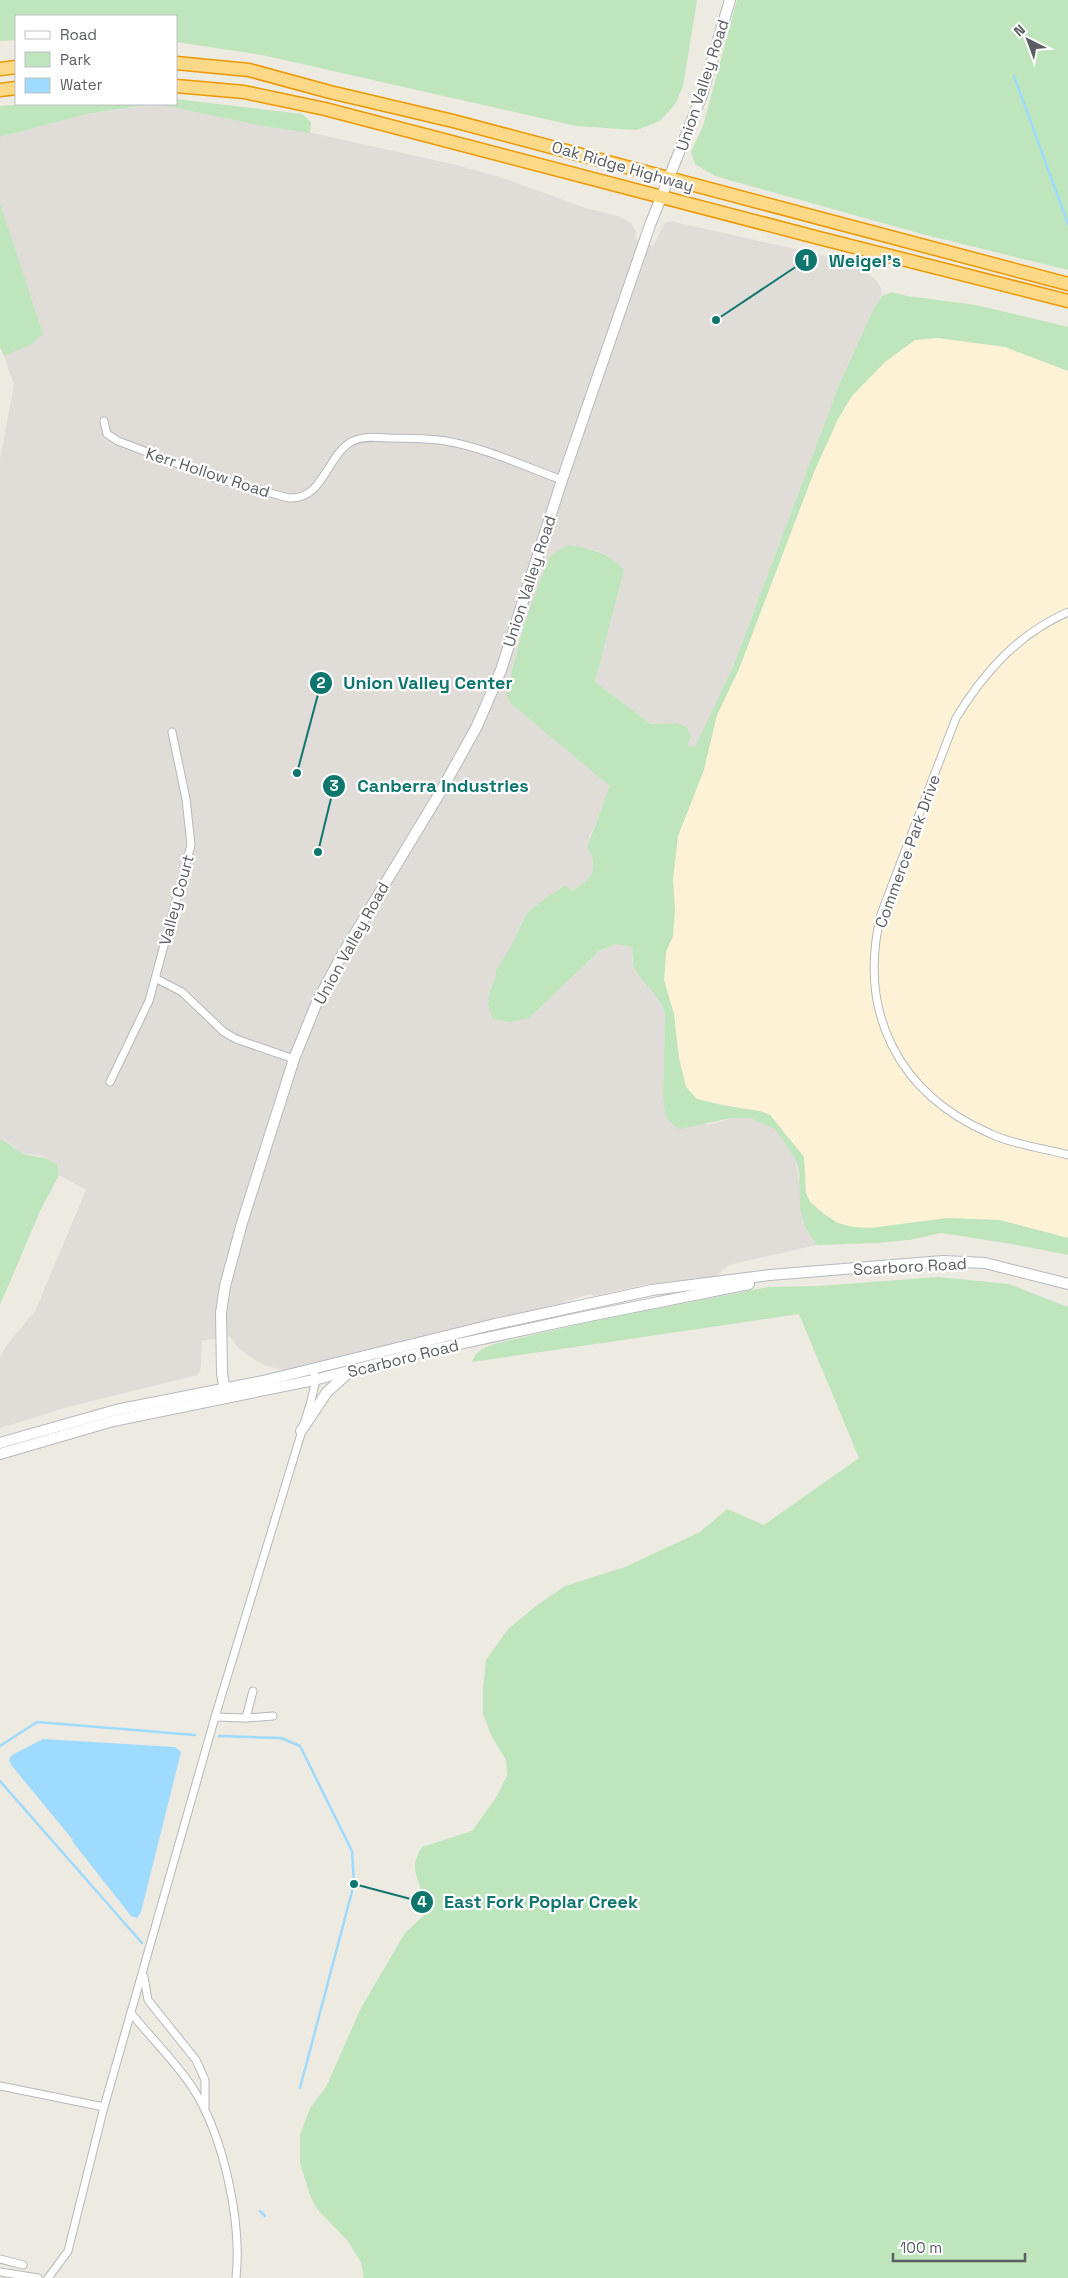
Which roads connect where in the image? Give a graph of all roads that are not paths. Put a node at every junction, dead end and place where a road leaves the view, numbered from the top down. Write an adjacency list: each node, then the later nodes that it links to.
1 (730, 0): 8 (main road, Union Valley Road)
2 (178, 63): 8 (highway, Oak Ridge Highway)
3 (15, 67): 4 (highway)
4 (0, 69)
5 (178, 86): 9 (highway, Oak Ridge Highway)
6 (15, 88): 7 (highway)
7 (0, 90)
8 (670, 180): 9 (main road, Union Valley Road); 10 (highway, Oak Ridge Highway)
9 (662, 196): 11 (highway, Oak Ridge Highway); 13 (main road, Union Valley Road)
10 (1068, 284)
11 (1068, 301)
12 (104, 421): 13 (street, Kerr Hollow Road)
13 (562, 480): 17 (main road, Union Valley Road)
14 (1068, 612): 19 (street, Commerce Park Drive)
15 (172, 732): 16 (street, Valley Court)
16 (156, 979): 17 (street); 18 (street, Valley Court)
17 (294, 1059): 25 (main road, Union Valley Road)
18 (110, 1082)
19 (1068, 1155)
20 (809, 1272): 21 (main road, Scarboro Road); 22 (main road, Scarboro Road); 23 (main road, Scarboro Road)
21 (1068, 1284)
22 (314, 1369): 24 (street); 25 (main road, Scarboro Road)
23 (351, 1370): 24 (main road, Scarboro Road); 26 (main road)
24 (314, 1380): 25 (main road, Scarboro Road); 26 (street)
25 (225, 1394): 27 (main road, Scarboro Road); 28 (main road, Scarboro Road)
26 (302, 1431): 30 (street)
27 (0, 1443)
28 (0, 1454)
29 (253, 1690): 32 (street)
30 (215, 1716): 32 (street); 33 (street)
31 (272, 1716): 32 (street)
32 (246, 1718)
33 (144, 1974): 34 (street); 37 (street)
34 (131, 2013): 36 (street); 37 (street)
35 (0, 2086): 36 (street)
36 (104, 2107): 42 (street)
37 (205, 2110): 43 (street)
38 (2, 2259): 39 (street); 40 (street)
39 (23, 2265)
40 (1, 2272): 41 (street)
41 (38, 2278)
42 (48, 2278)
43 (236, 2278)

